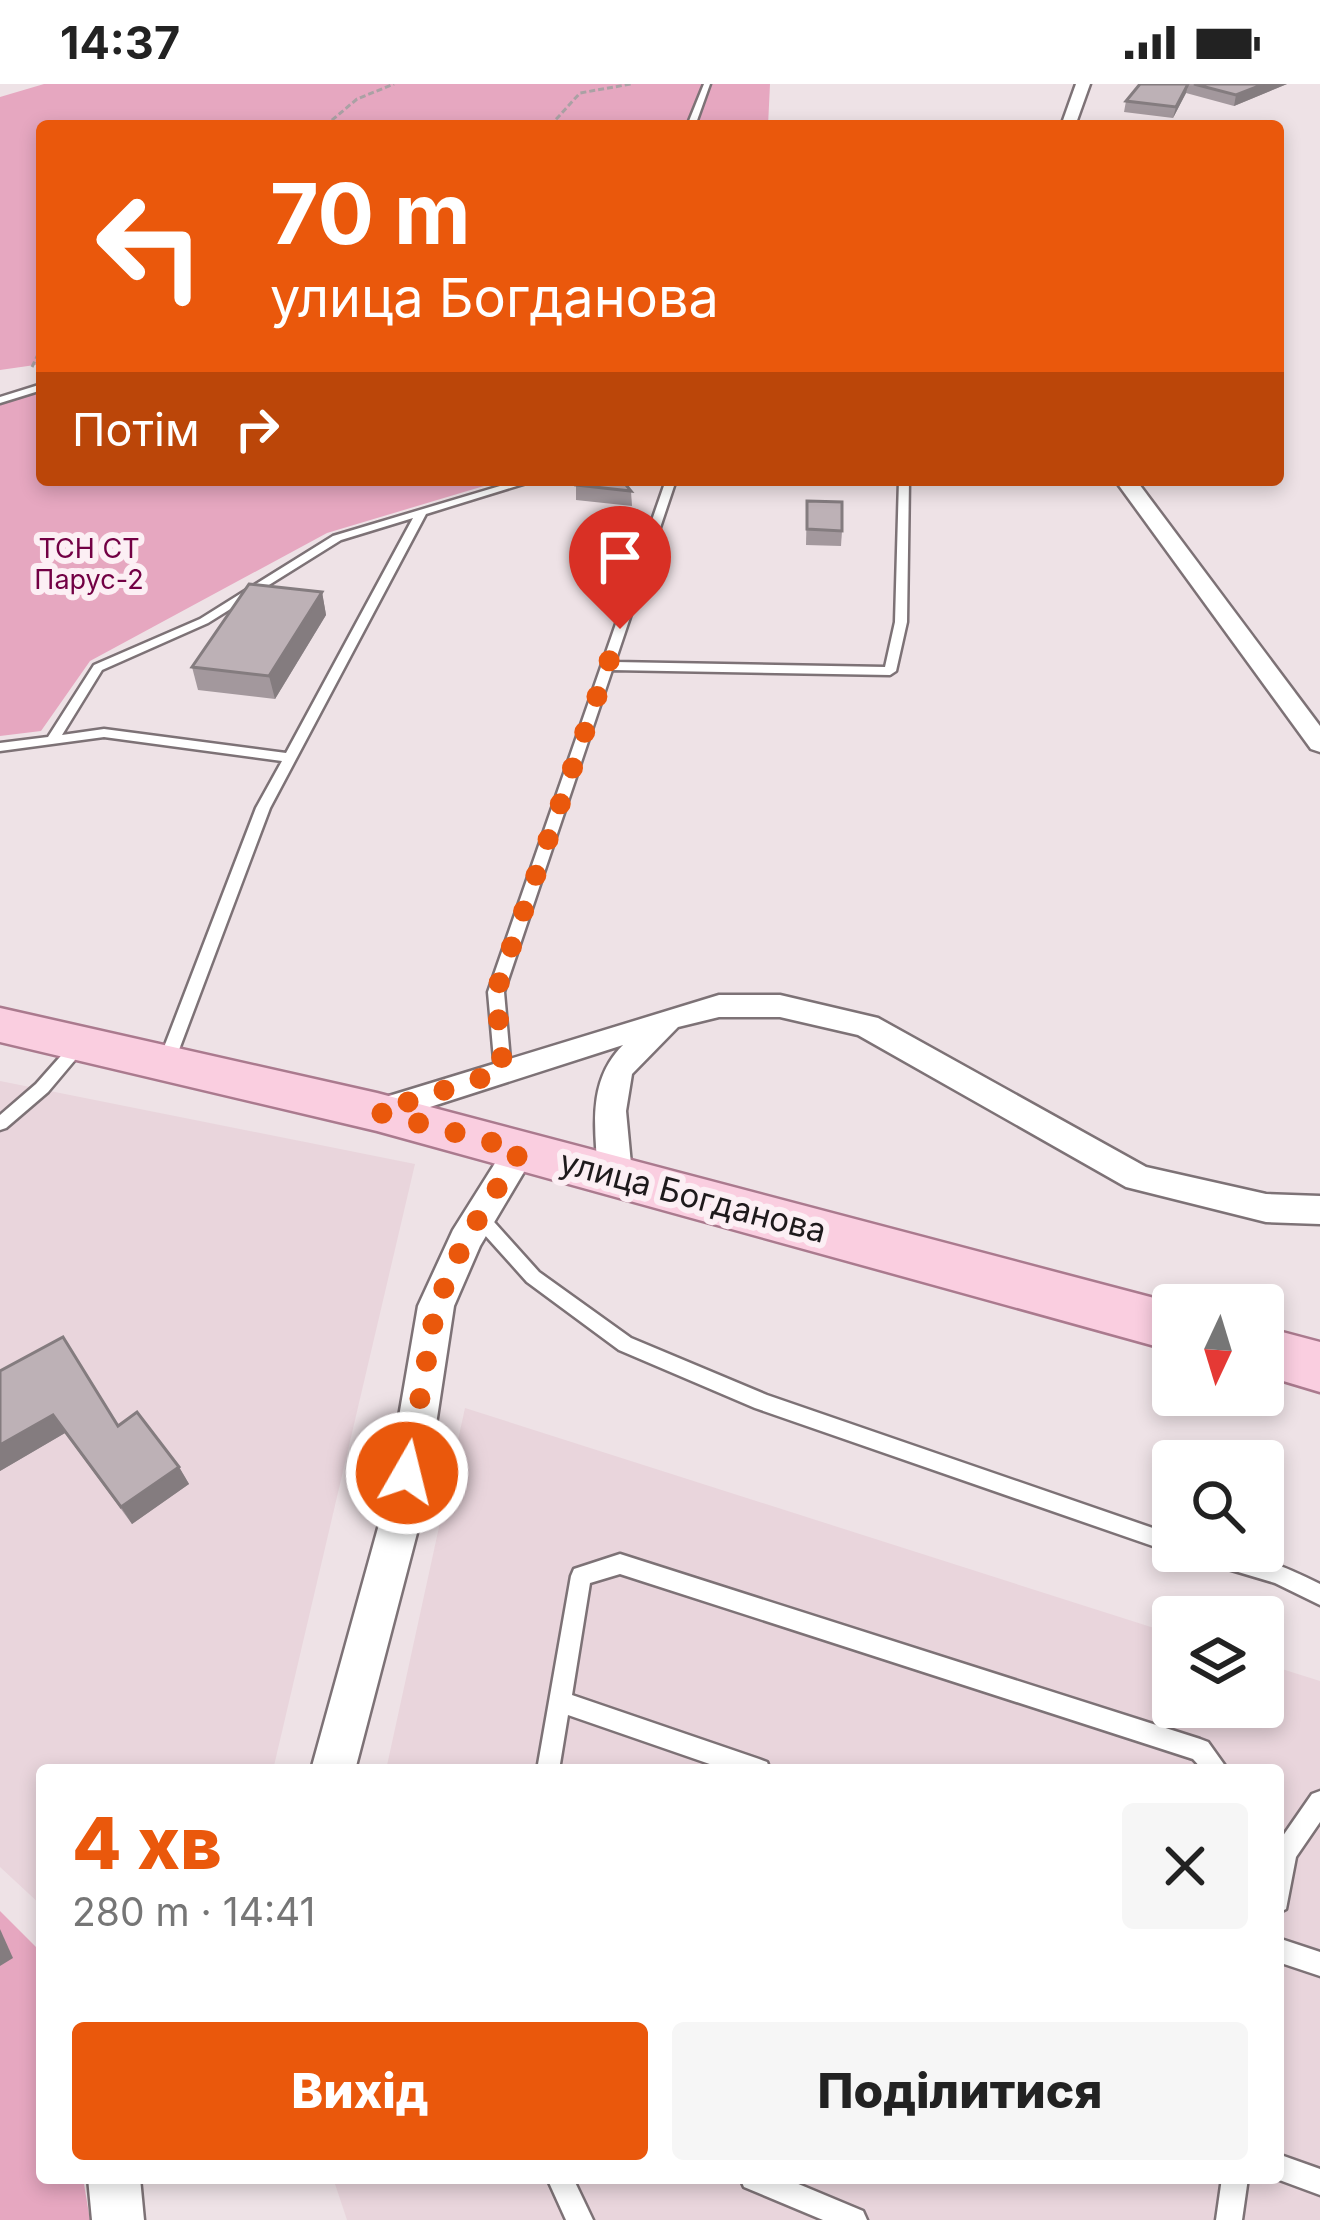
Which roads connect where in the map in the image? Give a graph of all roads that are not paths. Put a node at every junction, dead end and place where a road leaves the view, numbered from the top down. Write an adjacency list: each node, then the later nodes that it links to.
1 (707, 84): 3 (lane)
2 (1083, 84): 4 (street)
3 (693, 120)
4 (1070, 120)
5 (36, 389): 6 (lane)
6 (0, 400)
7 (511, 486): 11 (lane)
8 (669, 486): 12 (lane)
9 (904, 486): 12 (lane)
10 (1129, 486): 14 (street)
11 (422, 512): 13 (lane); 16 (lane)
12 (608, 666): 21 (lane)
13 (52, 740): 15 (lane); 16 (lane)
14 (1320, 744)
15 (0, 746)
16 (290, 758): 20 (lane)
17 (668, 1018): 21 (street); 25 (street); 26 (street)
18 (0, 1025): 19 (main road, улица Богданова)
19 (81, 1043): 20 (main road, улица Богданова); 23 (lane)
20 (166, 1063): 22 (main road, улица Богданова)
21 (503, 1071): 22 (street)
22 (377, 1112): 24 (main road, улица Богданова)
23 (0, 1124)
24 (521, 1150): 25 (main road, улица Богданова); 27 (street)
25 (615, 1175): 28 (main road, улица Богданова)
26 (1320, 1210)
27 (479, 1218): 31 (lane); 35 (street)
28 (1152, 1321)
29 (1284, 1357): 30 (main road)
30 (1320, 1366)
31 (1152, 1537)
32 (1272, 1572): 33 (lane)
33 (1320, 1595)
34 (559, 1701): 36 (lane); 37 (lane); 38 (lane)
35 (335, 1764)
36 (549, 1764)
37 (742, 1764)
38 (1211, 1764)
39 (1320, 1802): 40 (lane)
40 (1284, 1847)
41 (1284, 1952): 42 (lane)
42 (1320, 1964)
43 (1284, 2169): 44 (lane)
44 (1320, 2182)
45 (115, 2184): 49 (street)
46 (563, 2184): 50 (lane)
47 (767, 2184): 51 (lane)
48 (1234, 2184): 52 (lane)
49 (118, 2220)
50 (580, 2220)
51 (854, 2220)
52 (1229, 2220)

